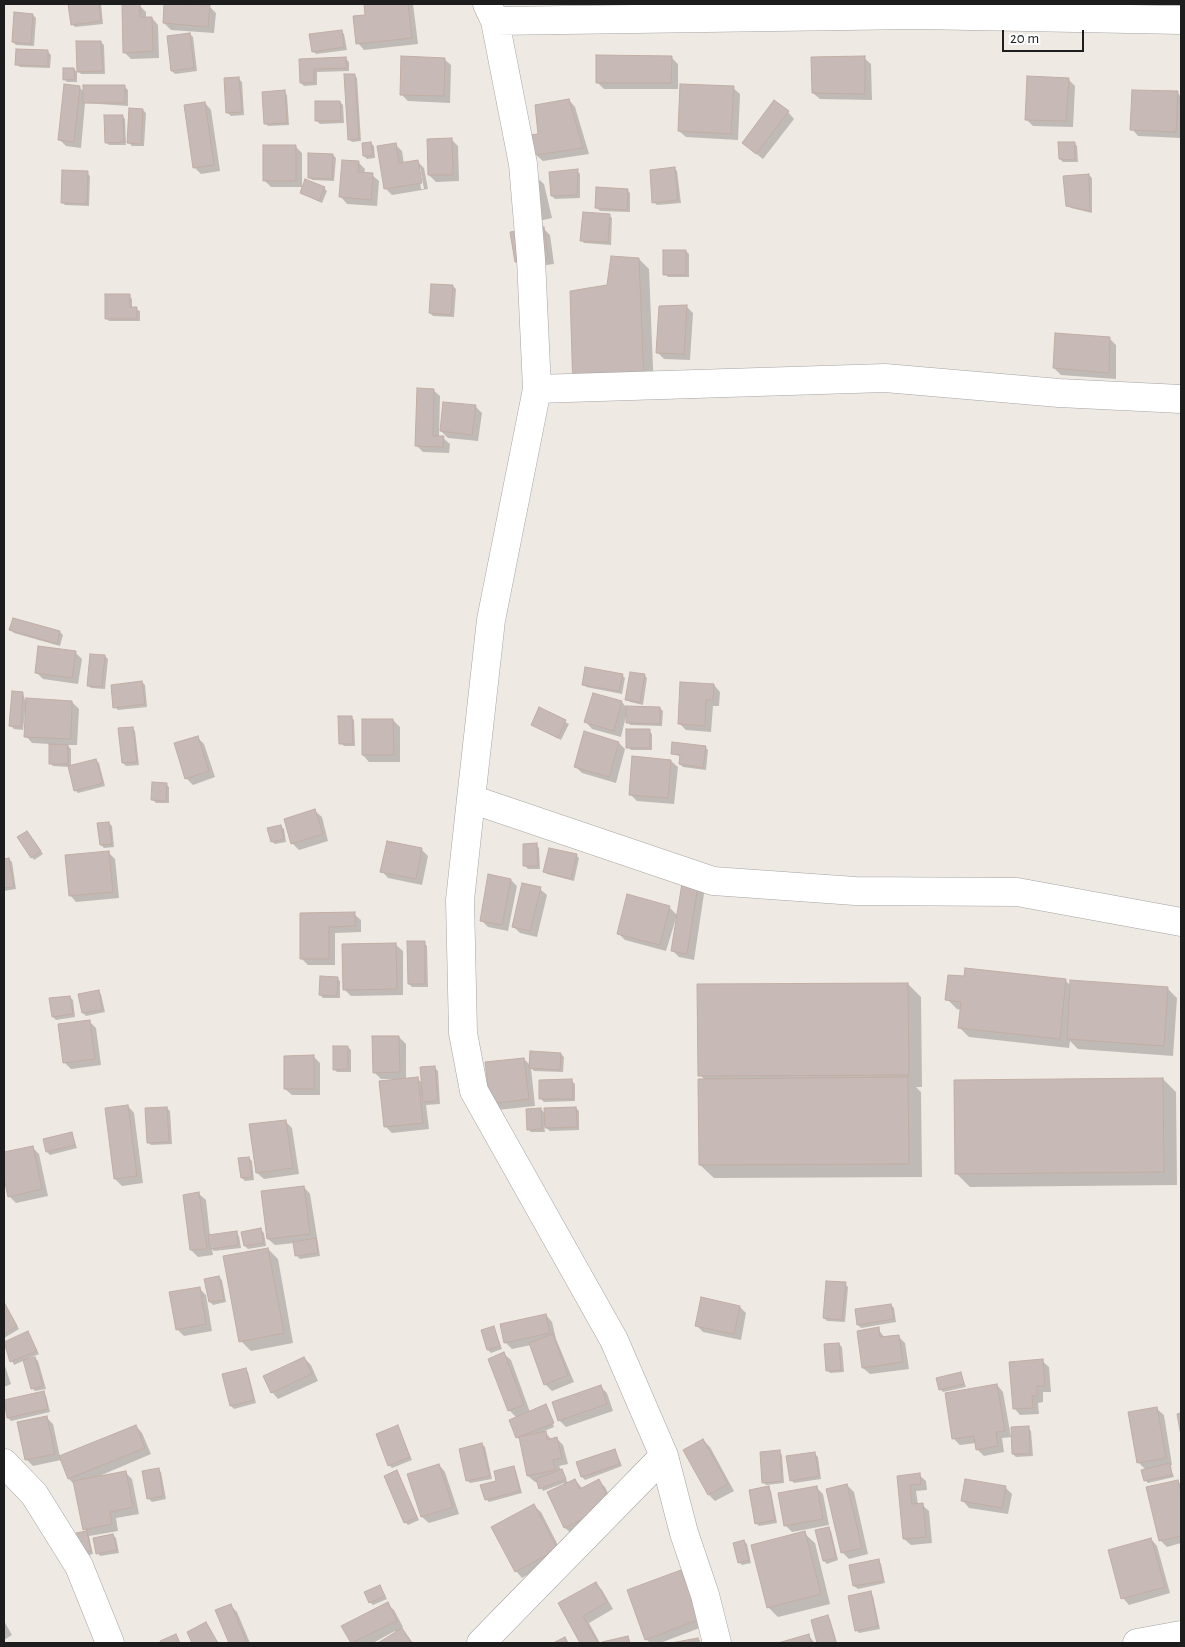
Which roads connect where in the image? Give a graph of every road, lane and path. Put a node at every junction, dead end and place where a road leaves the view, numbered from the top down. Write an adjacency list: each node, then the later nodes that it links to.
1 (491, 12): 2 (street); 3 (street)
2 (1181, 20)
3 (537, 388): 4 (street); 5 (street)
4 (1181, 399)
5 (470, 799): 6 (street); 7 (street)
6 (1181, 922)
7 (664, 1456): 11 (street); 12 (street)
8 (4, 1463): 10 (street)
9 (1181, 1635): 13 (street)
10 (110, 1643)
11 (481, 1643)
12 (717, 1643)
13 (1137, 1643)

